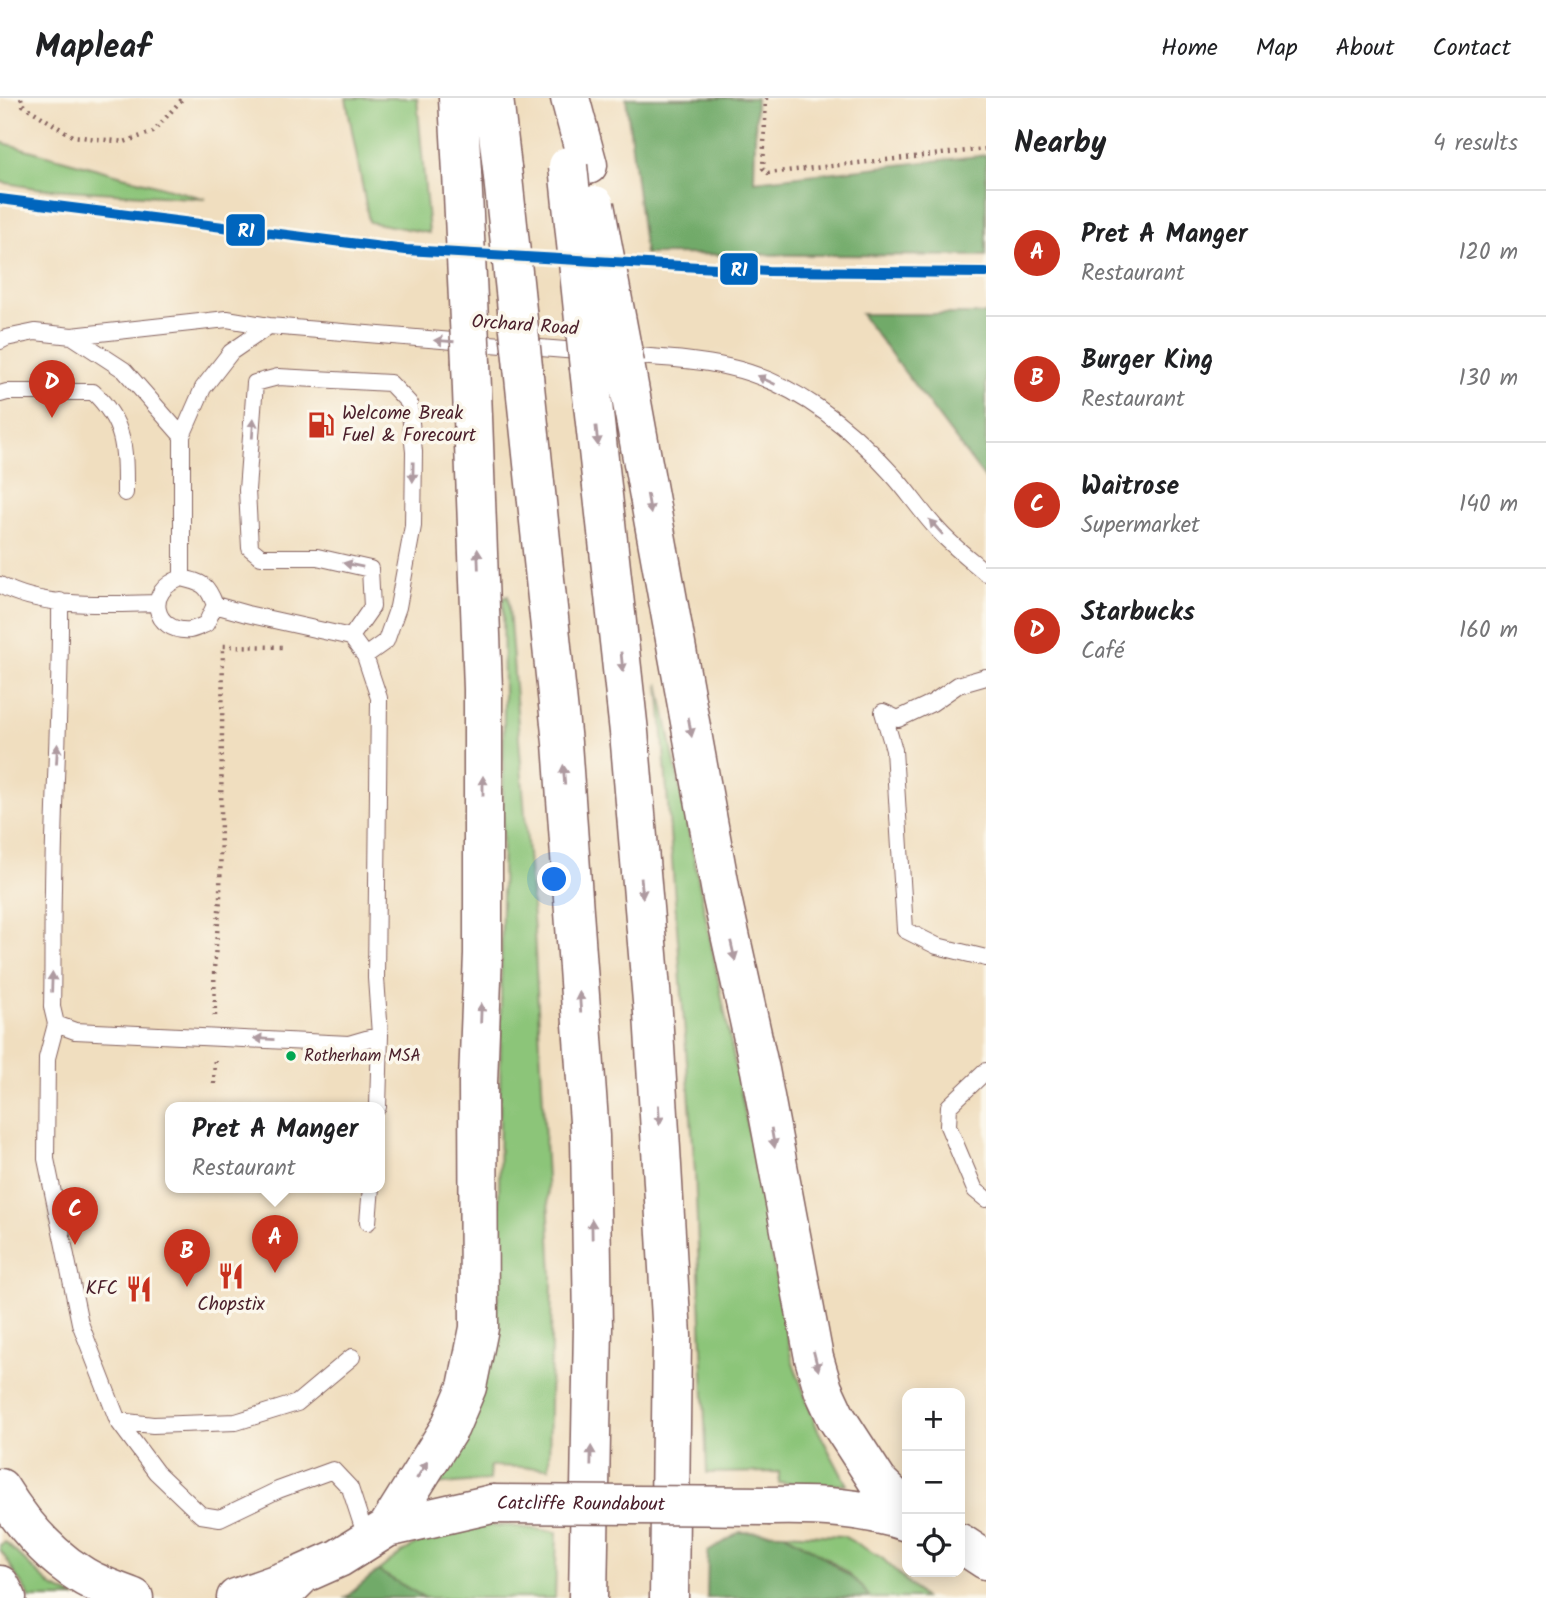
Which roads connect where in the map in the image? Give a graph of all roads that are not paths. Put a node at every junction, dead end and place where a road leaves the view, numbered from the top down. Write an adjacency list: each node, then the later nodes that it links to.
1 (458, 98): 35 (highway, one-way to 1, bridge)
2 (494, 98): 43 (highway, one-way to 2, bridge)
3 (562, 98): 5 (highway)
4 (570, 98): 5 (highway)
5 (578, 166): 9 (highway, bridge)
6 (269, 326): 7 (lane, Orchard Road); 11 (lane); 13 (lane, Orchard Road, one-way to 6)
7 (72, 336): 8 (lane); 11 (lane)
8 (0, 341)
9 (607, 366): 33 (highway, one-way to 33); 44 (highway, one-way to 44)
10 (0, 394): 12 (lane)
11 (182, 436): 14 (lane)
12 (125, 493)
13 (986, 573)
14 (182, 578): 17 (lane); 18 (lane)
15 (0, 584): 16 (lane)
16 (60, 601): 17 (lane); 23 (lane, one-way to 16)
17 (156, 603): 18 (lane)
18 (215, 605): 19 (lane)
19 (351, 637): 20 (lane); 20 (lane, one-way to 20)
20 (365, 656): 24 (lane)
21 (986, 677): 22 (lane)
22 (986, 958)
23 (56, 1024): 24 (lane, one-way to 23); 31 (lane)
24 (380, 1035): 26 (lane)
25 (986, 1071): 28 (lane)
26 (379, 1102)
27 (370, 1193): 29 (lane)
28 (986, 1199)
29 (368, 1222)
30 (352, 1357): 31 (lane)
31 (118, 1421): 35 (lane)
32 (0, 1488): 41 (highway)
33 (902, 1505)
34 (902, 1520): 35 (highway, Catcliffe Roundabout, bridge)
35 (377, 1534): 39 (highway, Catcliffe Roundabout)
36 (965, 1546): 37 (highway)
37 (986, 1560)
38 (0, 1585): 40 (highway)
39 (291, 1586): 42 (highway, Catcliffe Roundabout)
40 (7, 1598)
41 (134, 1598)
42 (236, 1598)
43 (589, 1598)
44 (669, 1598)

